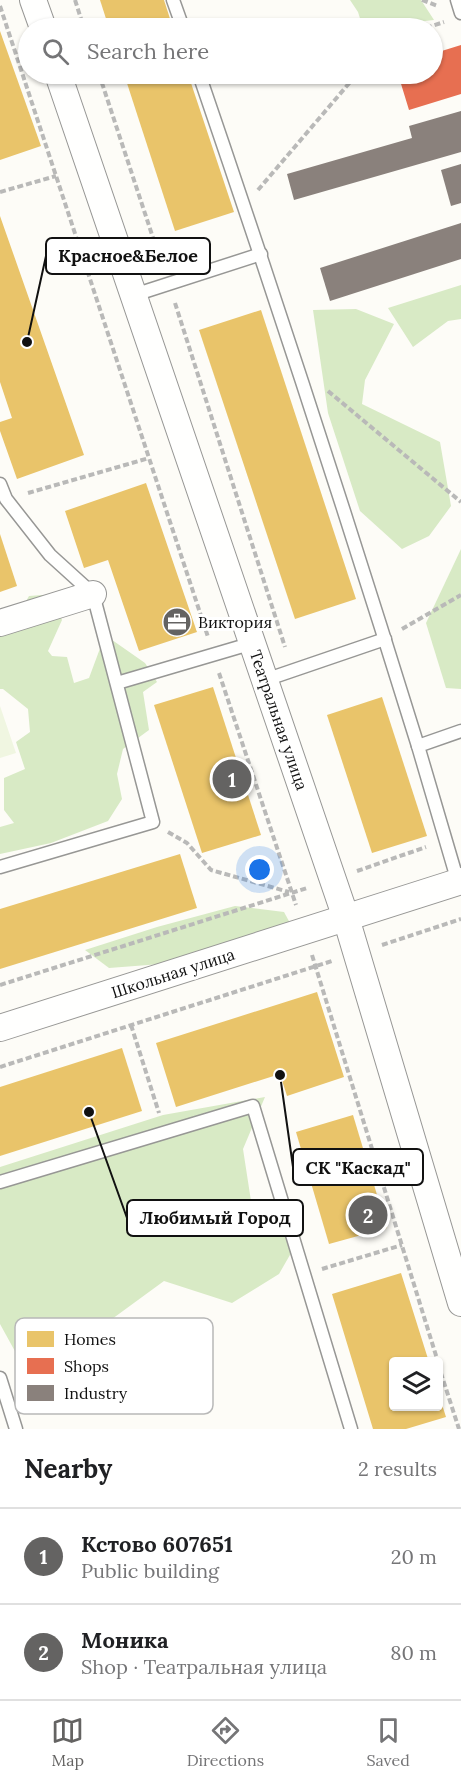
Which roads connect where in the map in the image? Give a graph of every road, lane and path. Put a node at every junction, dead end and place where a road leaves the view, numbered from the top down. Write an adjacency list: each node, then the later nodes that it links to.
1 (33, 0): 7 (street)
2 (75, 0): 8 (path)
3 (173, 0): 9 (lane)
4 (457, 0): 6 (lane)
5 (0, 6): 10 (path)
6 (461, 13)
7 (39, 18)
8 (81, 18)
9 (179, 18)
10 (18, 61)
11 (26, 84): 16 (path)
12 (61, 84): 21 (street, Театральная улица)
13 (102, 84): 20 (path)
14 (202, 84): 18 (lane)
15 (348, 84): 18 (path)
16 (56, 176): 17 (path); 23 (path)
17 (0, 192)
18 (244, 206): 19 (lane)
19 (261, 254): 20 (lane); 22 (lane)
20 (168, 284): 21 (lane); 33 (path)
21 (134, 295): 31 (street, Театральная улица)
22 (297, 366): 26 (path); 30 (lane)
23 (148, 458): 25 (path); 32 (path)
24 (0, 484): 25 (lane)
25 (6, 499): 27 (lane)
26 (461, 502)
27 (93, 594): 29 (street); 35 (lane)
28 (461, 595): 30 (path)
29 (0, 623)
30 (385, 639): 33 (lane); 37 (lane)
31 (253, 643): 32 (lane); 34 (street, Театральная улица)
32 (213, 654): 35 (lane); 45 (path)
33 (293, 671): 34 (lane)
34 (265, 680): 43 (street, Театральная улица)
35 (117, 683): 38 (lane)
36 (461, 731): 37 (lane)
37 (418, 746): 39 (lane)
38 (153, 822): 41 (lane); 45 (path)
39 (446, 840): 42 (path); 44 (lane)
40 (357, 859): 42 (path)
41 (0, 867)
42 (360, 870): 43 (path)
43 (333, 879): 45 (path); 46 (street, Театральная улица)
44 (459, 881): 46 (street, Школьная улица)
45 (291, 892): 48 (path); 51 (path)
46 (346, 918): 48 (street, Школьная улица); 49 (street, Театральная улица)
47 (461, 919): 49 (path)
48 (304, 931): 50 (path); 53 (street, Школьная улица)
49 (357, 954): 50 (path); 59 (street, Театральная улица)
50 (315, 966): 52 (path); 57 (path)
51 (0, 985)
52 (131, 1025): 54 (path); 55 (path)
53 (0, 1028)
54 (0, 1067)
55 (165, 1133): 56 (lane); 58 (lane)
56 (0, 1182)
57 (402, 1245): 58 (path); 60 (path)
58 (304, 1275): 64 (lane)
59 (461, 1303)
60 (436, 1357)
61 (0, 1378): 63 (lane)
62 (443, 1379): 65 (path)
63 (16, 1429)
64 (351, 1429)
65 (459, 1429)

